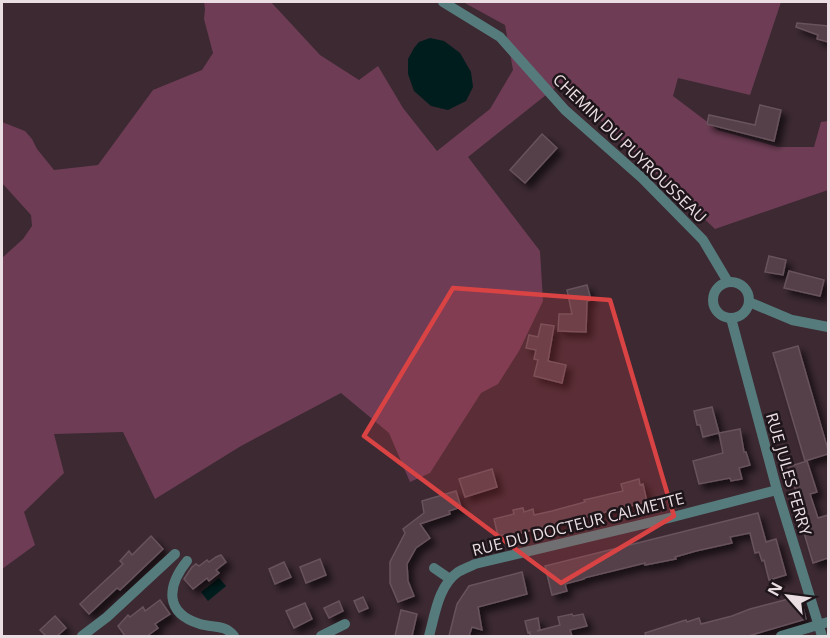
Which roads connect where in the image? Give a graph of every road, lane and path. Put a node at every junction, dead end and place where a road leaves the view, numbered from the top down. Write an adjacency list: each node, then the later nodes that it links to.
1 (443, 2): 2 (street, CHEMIN DU PUYROUSSEAU)
2 (728, 282): 3 (street); 4 (street)
3 (749, 303): 4 (street); 5 (street)
4 (731, 318): 6 (street, RUE JULES FERRY)
5 (828, 327)
6 (777, 490): 10 (street, RUE DU DOCTEUR CALMETTE); 11 (street, RUE JULES FERRY)
7 (175, 554): 13 (street)
8 (187, 561): 14 (street)
9 (434, 568): 10 (street)
10 (450, 579): 16 (street)
11 (823, 623): 17 (street); 18 (street, RUE JULES FERRY)
12 (345, 624): 15 (street)
13 (82, 636)
14 (234, 636)
15 (321, 636)
16 (429, 636)
17 (780, 636)
18 (822, 636)

